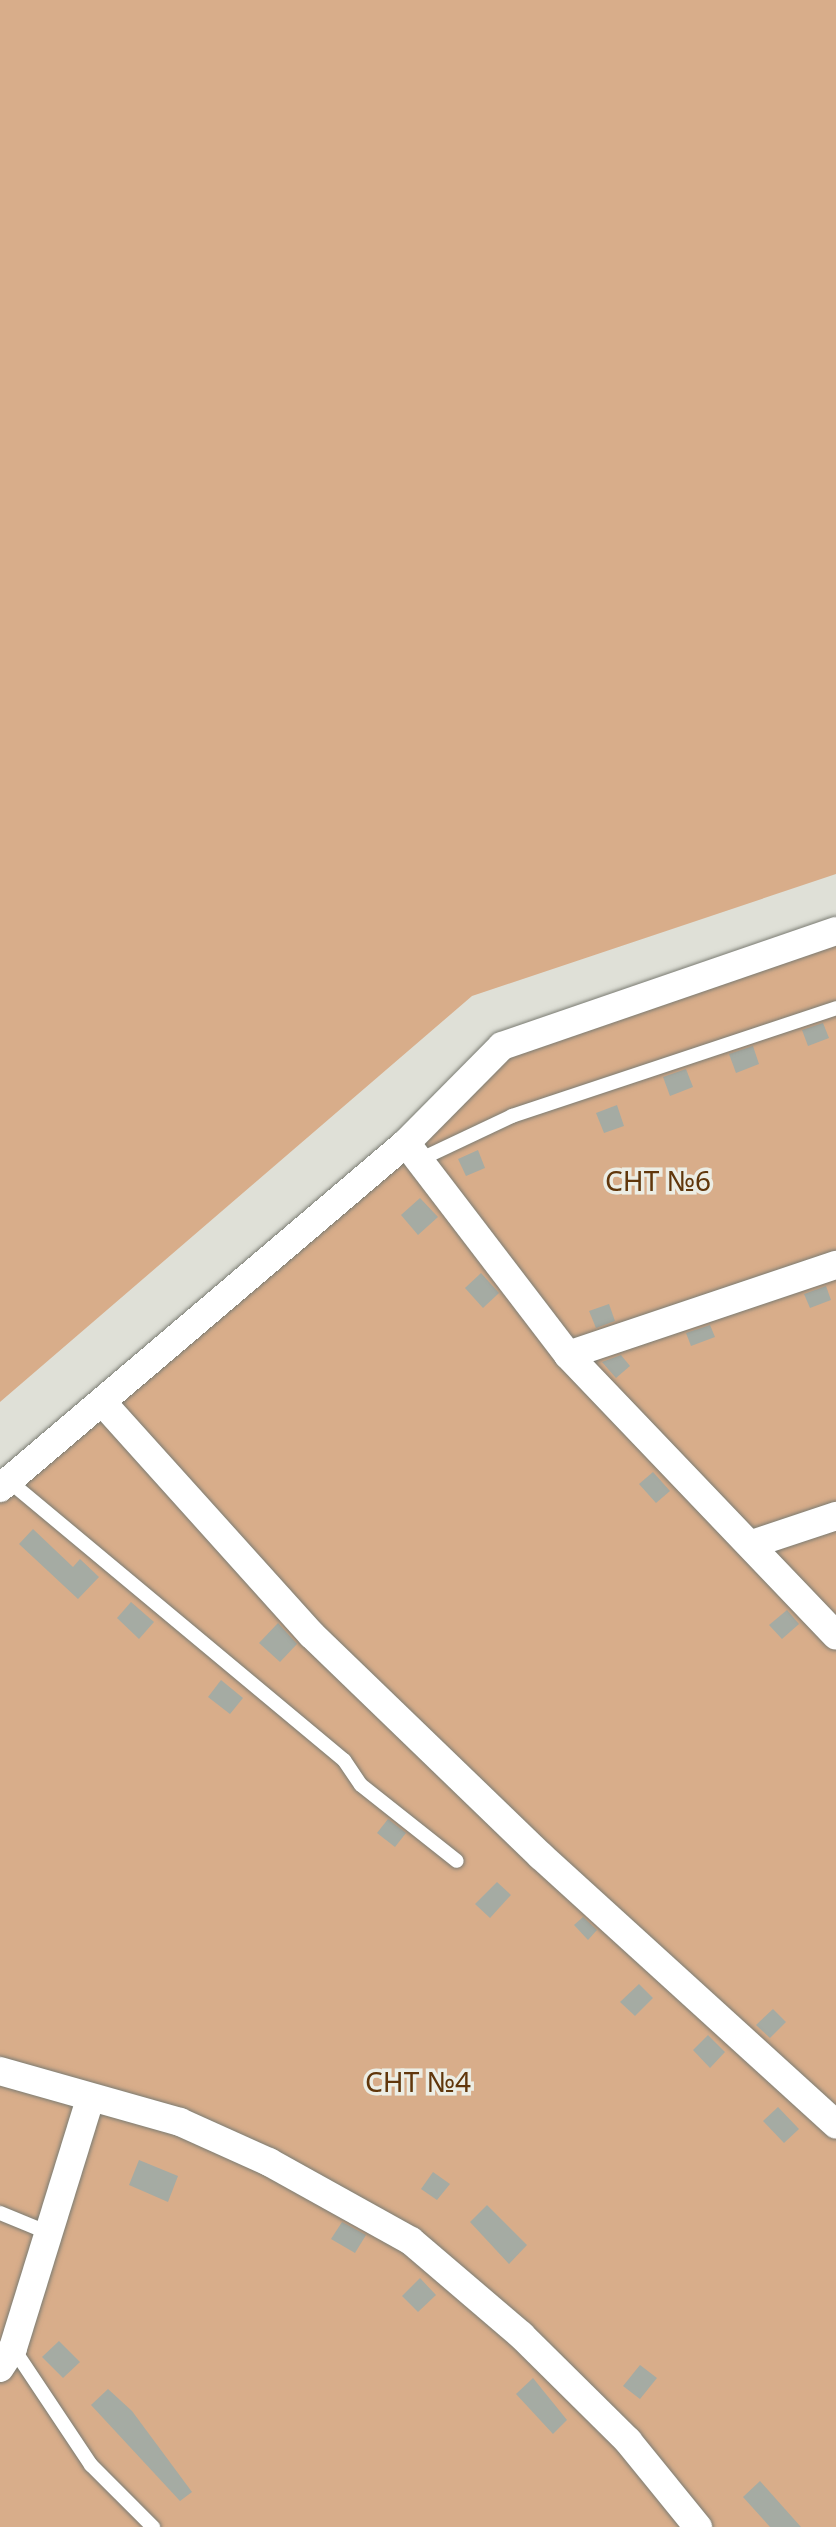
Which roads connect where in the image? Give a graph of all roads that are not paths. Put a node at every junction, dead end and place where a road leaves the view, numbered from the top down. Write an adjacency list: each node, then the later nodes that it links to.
1 (836, 931): 3 (street)
2 (836, 1008): 3 (lane)
3 (412, 1152): 5 (street); 6 (street)
4 (836, 1265): 5 (street)
5 (568, 1355): 9 (street)
6 (103, 1403): 7 (street); 14 (street)
7 (4, 1484): 11 (lane)
8 (836, 1516): 9 (street)
9 (752, 1544): 10 (street)
10 (836, 1635)
11 (457, 1861)
12 (0, 2071): 13 (street)
13 (90, 2100): 16 (street); 19 (street)
14 (836, 2124)
15 (0, 2213): 16 (lane)
16 (49, 2233): 17 (street)
17 (6, 2358): 18 (lane)
18 (153, 2527)
19 (698, 2527)

